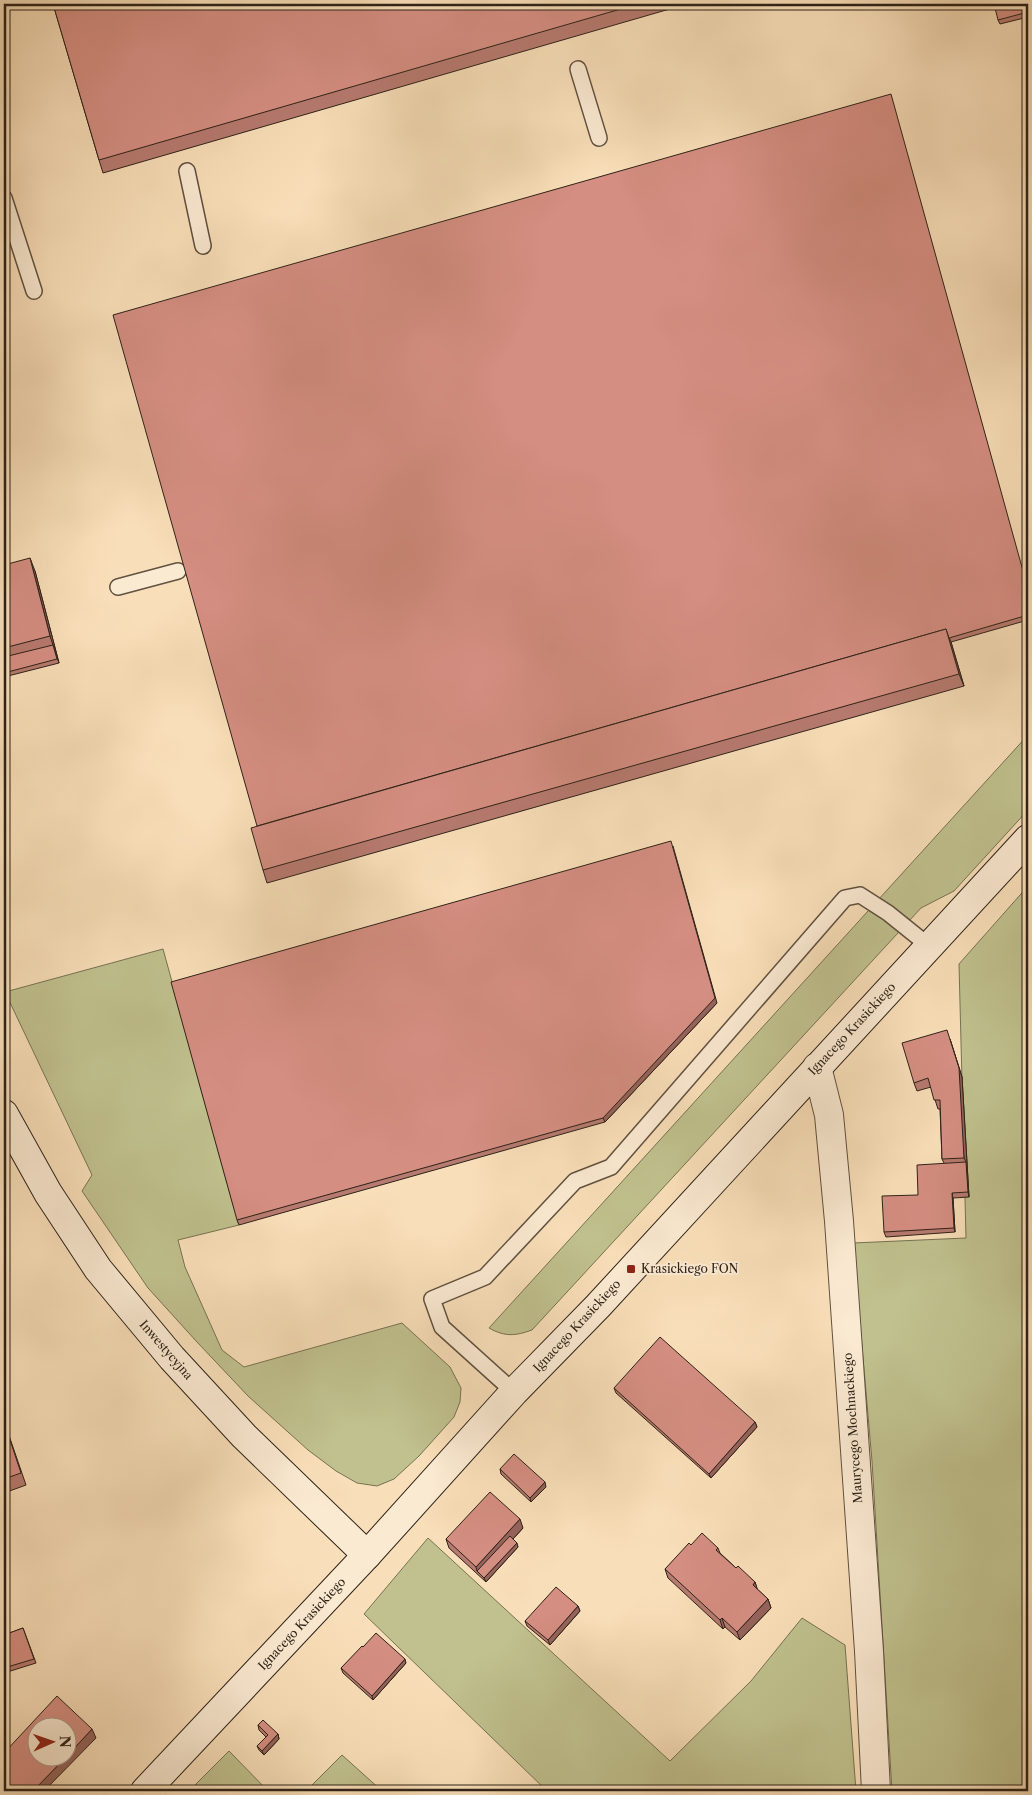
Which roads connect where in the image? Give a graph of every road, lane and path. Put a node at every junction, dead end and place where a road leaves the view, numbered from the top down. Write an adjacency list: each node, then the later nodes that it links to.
1 (578, 69): 2 (lane)
2 (599, 138)
3 (187, 171): 5 (lane)
4 (4, 198): 6 (lane)
5 (203, 246)
6 (34, 291)
7 (178, 571): 8 (lane)
8 (118, 587)
9 (1028, 839): 10 (street, Ignacego Krasickiego)
10 (929, 946): 11 (street, Ignacego Krasickiego); 13 (lane)
11 (817, 1067): 13 (street, Ignacego Krasickiego); 16 (street, Maurycego Mochnackiego)
12 (4, 1114): 14 (street, Inwestycyjna)
13 (514, 1392): 14 (street, Ignacego Krasickiego)
14 (367, 1555): 15 (street, Ignacego Krasickiego)
15 (145, 1791)
16 (876, 1791)

